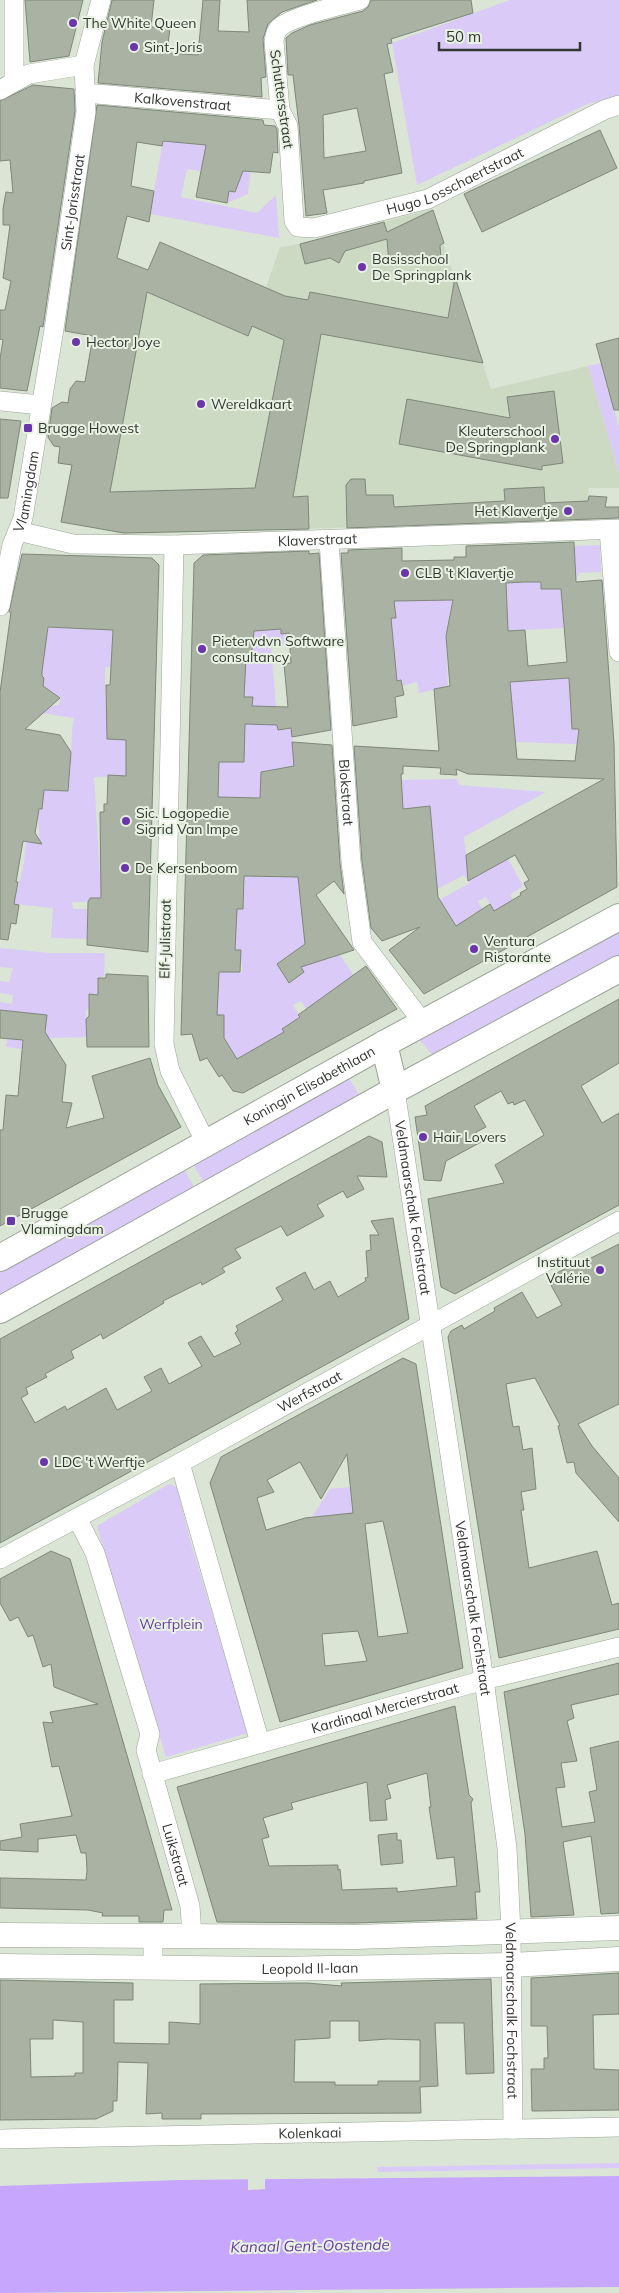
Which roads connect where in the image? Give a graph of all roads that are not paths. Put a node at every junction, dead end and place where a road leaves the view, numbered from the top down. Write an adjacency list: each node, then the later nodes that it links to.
1 (14, 0): 5 (street)
2 (102, 0): 4 (street, Sint-Jorisstraat)
3 (360, 0): 8 (street, Schuttersstraat)
4 (84, 65): 5 (street); 6 (street, Sint-Jorisstraat)
5 (7, 86)
6 (85, 93): 8 (street, Kalkovenstraat); 11 (street, Sint-Jorisstraat)
7 (611, 107): 9 (street, Hugo Losschaertstraat)
8 (280, 110): 9 (street, Schuttersstraat)
9 (298, 227)
10 (0, 401): 11 (street)
11 (41, 405): 13 (street, Vlamingdam)
12 (614, 530): 14 (street, Klaverstraat); 17 (street)
13 (18, 531): 15 (street, Klaverstraat); 16 (street, Vlamingdam)
14 (330, 541): 15 (street, Klaverstraat); 20 (street, Blokstraat)
15 (174, 545): 23 (street, Elf-Julistraat)
16 (0, 606)
17 (619, 652)
18 (619, 917): 20 (main road, Koningin Elisabethlaan)
19 (619, 969): 22 (main road)
20 (424, 1024): 21 (main road, Koningin Elisabethlaan)
21 (384, 1044): 22 (main road); 23 (main road, Koningin Elisabethlaan)
22 (395, 1090): 26 (main road); 27 (street, Veldmaarschalk Fochstraat)
23 (206, 1143): 25 (main road, Koningin Elisabethlaan)
24 (619, 1221): 27 (street, Werfstraat)
25 (0, 1258)
26 (0, 1310)
27 (430, 1325): 28 (street, Werfstraat); 32 (street, Veldmaarschalk Fochstraat)
28 (180, 1463): 29 (street, Werfstraat); 33 (street)
29 (77, 1518): 30 (street, Werfstraat); 34 (street)
30 (0, 1559)
31 (619, 1647): 32 (street, Kardinaal Mercierstraat)
32 (484, 1680): 33 (street, Kardinaal Mercierstraat); 36 (street, Veldmaarschalk Fochstraat)
33 (260, 1743): 34 (street, Kardinaal Mercierstraat)
34 (152, 1774): 39 (street, Luikstraat)
35 (619, 1928): 36 (street)
36 (511, 1932): 39 (street); 41 (street, Veldmaarschalk Fochstraat)
37 (0, 1934): 38 (street)
38 (153, 1936): 39 (street); 43 (street)
39 (192, 1936)
40 (619, 1959): 41 (street, Leopold II-laan)
41 (512, 1965): 43 (street, Leopold II-laan); 45 (street, Veldmaarschalk Fochstraat)
42 (0, 1966): 43 (street, Leopold II-laan)
43 (153, 1969)
44 (619, 2127): 45 (street, Kolenkaai)
45 (513, 2129): 46 (street, Kolenkaai)
46 (0, 2139)

